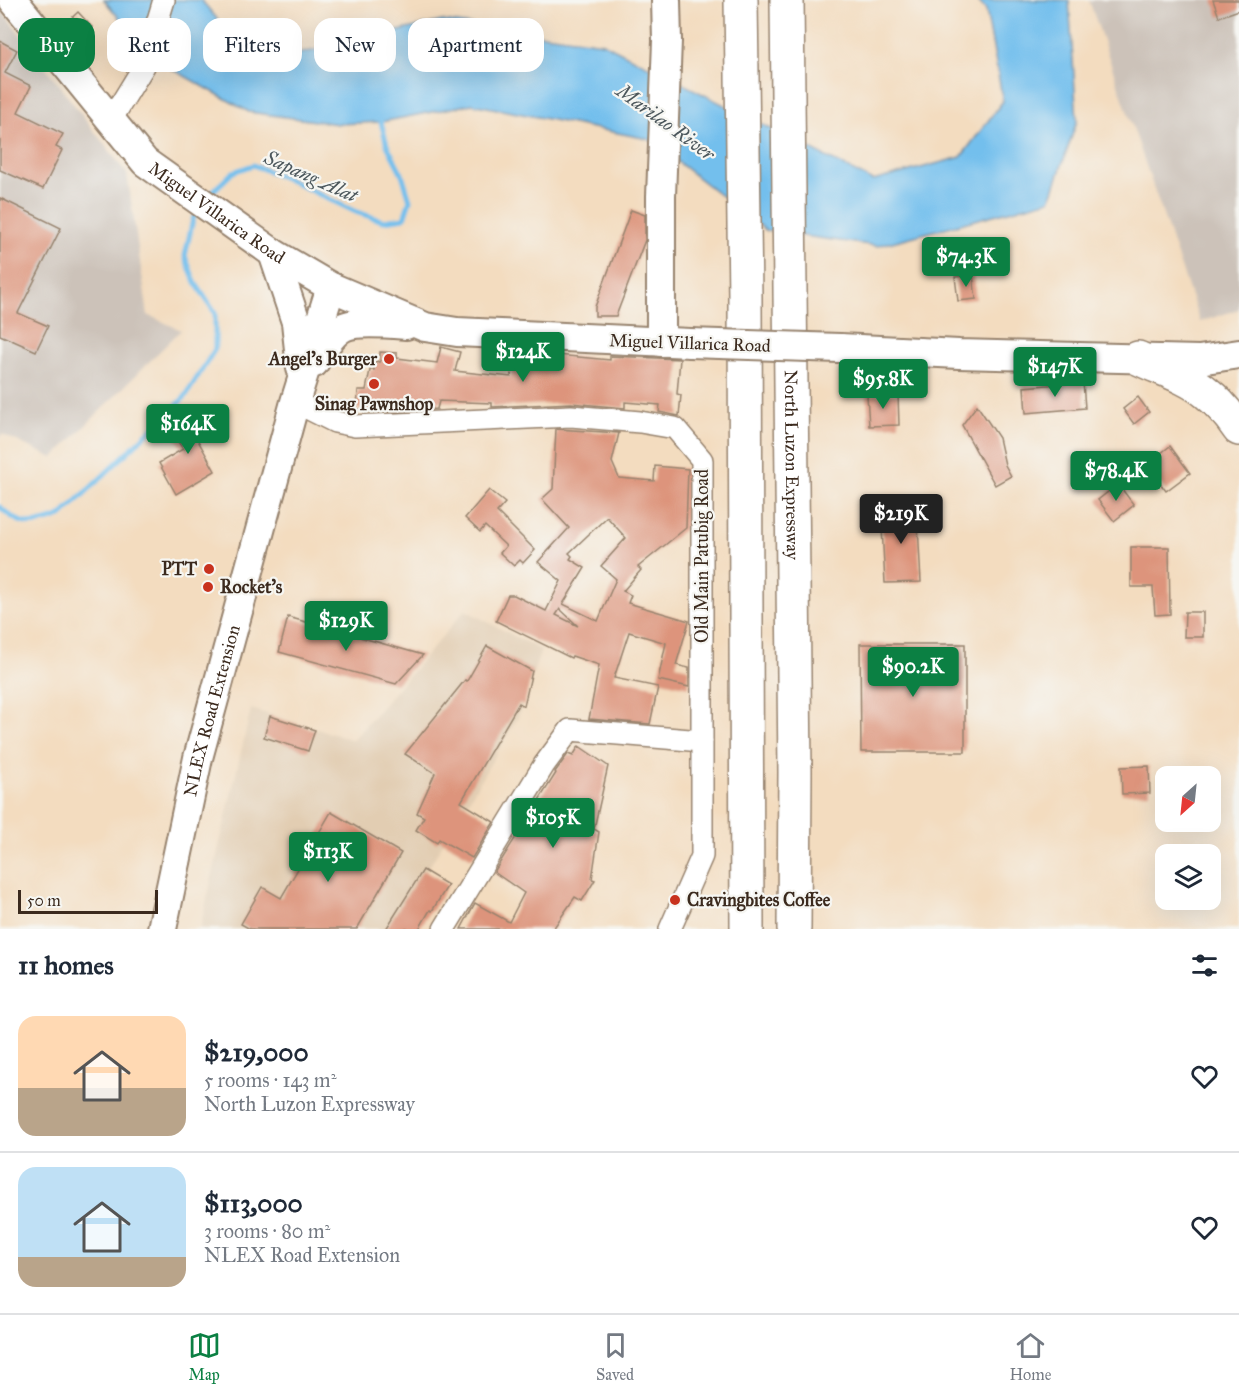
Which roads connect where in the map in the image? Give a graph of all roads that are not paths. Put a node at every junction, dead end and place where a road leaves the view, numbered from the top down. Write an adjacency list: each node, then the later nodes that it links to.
1 (13, 0): 6 (main road, Miguel Villarica Road)
2 (164, 0): 6 (street)
3 (666, 0): 10 (main road)
4 (741, 0): 20 (highway)
5 (787, 0): 16 (highway, North Luzon Expressway)
6 (111, 120): 7 (main road, Miguel Villarica Road)
7 (273, 253): 8 (main road, Miguel Villarica Road); 13 (main road)
8 (332, 287): 9 (main road, Miguel Villarica Road); 13 (main road, NLEX Road Extension)
9 (424, 327): 10 (main road, Miguel Villarica Road); 13 (main road)
10 (661, 342): 12 (main road, Miguel Villarica Road, bridge)
11 (1239, 354): 12 (main road, Miguel Villarica Road)
12 (1138, 358): 14 (highway)
13 (298, 392): 15 (street, Old Main Patubig Road); 17 (main road, NLEX Road Extension)
14 (1239, 429)
15 (702, 741): 18 (street); 19 (street, Old Main Patubig Road)
16 (795, 772): 21 (highway, North Luzon Expressway); 22 (highway)
17 (162, 929)
18 (444, 929)
19 (670, 929)
20 (747, 929)
21 (794, 929)
22 (812, 929)

